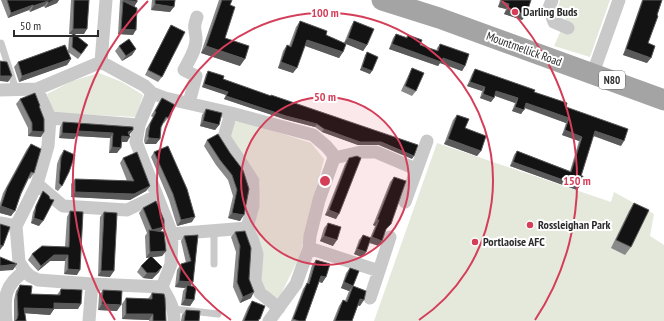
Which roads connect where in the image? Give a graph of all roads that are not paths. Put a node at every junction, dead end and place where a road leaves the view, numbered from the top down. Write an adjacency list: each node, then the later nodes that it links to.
1 (106, 0): 8 (street)
2 (382, 0): 9 (main road, Mountmellick Road / N80)
3 (552, 0): 6 (street)
4 (619, 0): 9 (street)
5 (197, 17): 15 (street)
6 (568, 28)
7 (1, 43): 12 (lane)
8 (102, 62): 10 (street); 13 (street)
9 (593, 73): 14 (main road, Mountmellick Road / N80)
10 (37, 89): 12 (street); 17 (street)
11 (0, 90): 12 (street)
12 (16, 90)
13 (152, 93): 15 (street); 18 (street)
14 (664, 100)
15 (189, 104): 16 (street)
16 (231, 113): 20 (street); 27 (street)
17 (50, 118): 18 (street); 22 (street)
18 (139, 125): 23 (street)
19 (427, 141): 21 (street)
20 (334, 158): 21 (street); 31 (street)
21 (416, 169): 24 (street)
22 (37, 184): 23 (street); 26 (street)
23 (156, 196): 29 (street)
24 (405, 202)
25 (0, 223): 26 (street)
26 (16, 226): 33 (street)
27 (247, 228): 28 (street); 38 (street)
28 (214, 230): 29 (street); 32 (lane)
29 (172, 234): 36 (street)
30 (390, 237): 34 (street)
31 (309, 248): 34 (street); 38 (street)
32 (214, 264)
33 (25, 271): 35 (street); 41 (street)
34 (379, 271): 37 (street)
35 (92, 284): 36 (street); 42 (street)
36 (162, 287): 40 (street)
37 (370, 298)
38 (278, 308): 43 (street)
39 (218, 314): 40 (lane)
40 (173, 315)
41 (6, 321)
42 (90, 321)
43 (269, 321)

